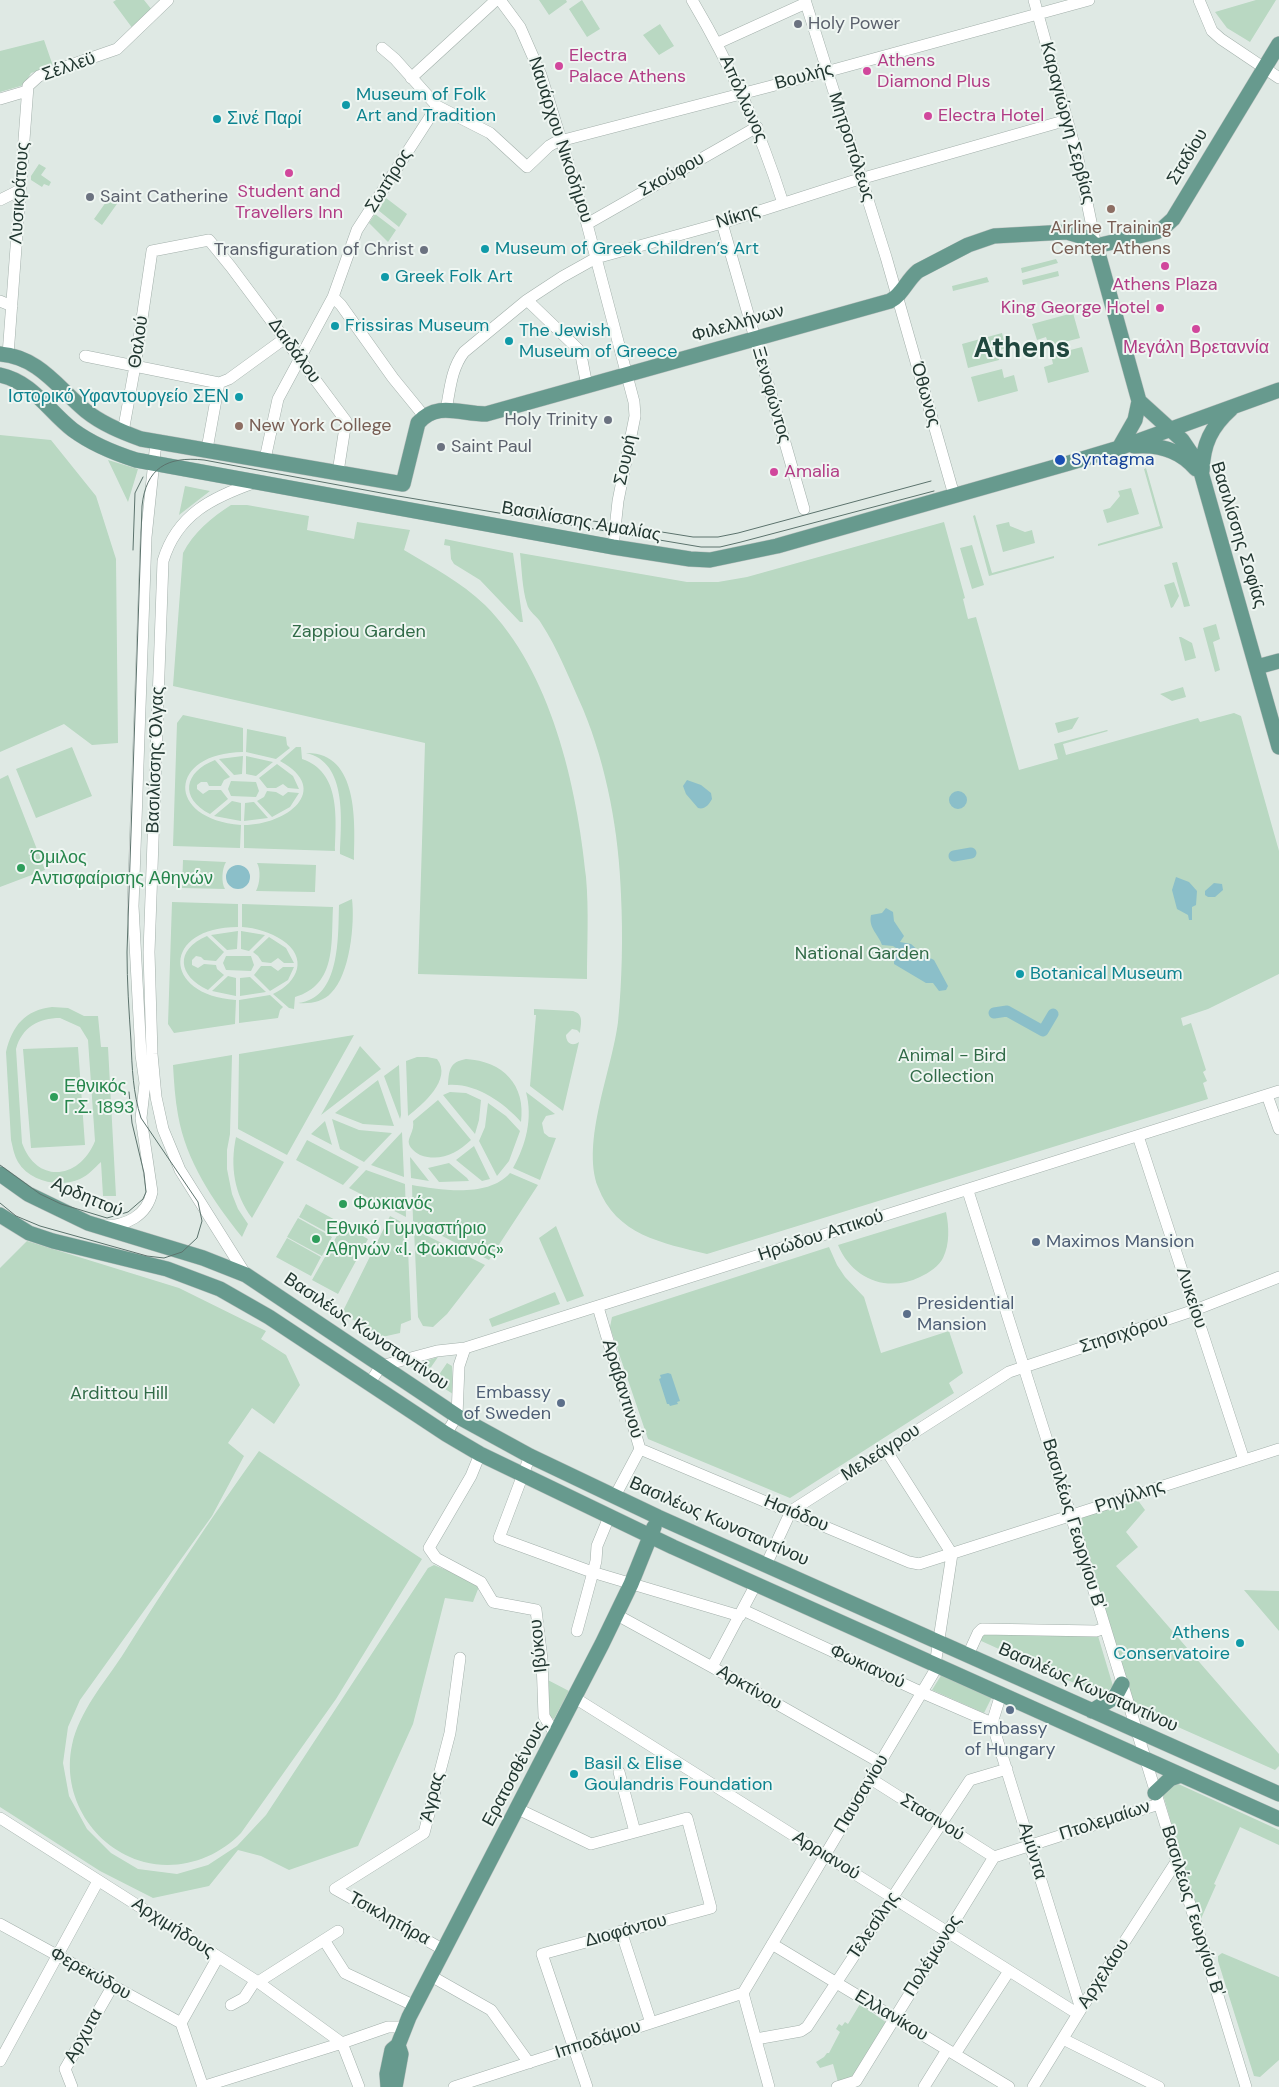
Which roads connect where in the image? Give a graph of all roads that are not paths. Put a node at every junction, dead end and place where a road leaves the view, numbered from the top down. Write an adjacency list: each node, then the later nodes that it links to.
1 (168, 0): 17 (street, Σέλλεϋ)
2 (496, 0): 15 (street)
3 (500, 0): 23 (street, Ναυάρχου Νικοδήμου)
4 (692, 0): 10 (street, Απόλλωνος)
5 (1034, 0): 9 (street, Καραγιώργη Σερβίας)
6 (1089, 0): 9 (street, Βουλής)
7 (1199, 0): 13 (street)
8 (806, 2): 10 (street); 14 (street, Μητροπόλεως)
9 (1038, 15): 14 (street, Βουλής); 21 (street, Καραγιώργη Σερβίας)
10 (718, 43): 18 (street, Απόλλωνος)
11 (1279, 44): 13 (main road, Σταδίου)
12 (382, 48): 15 (street)
13 (1264, 68): 16 (street); 30 (main road, Σταδίου)
14 (827, 72): 18 (street, Βουλής); 24 (street, Μητροπόλεως)
15 (411, 78): 20 (street)
16 (1279, 78)
17 (27, 91): 19 (street); 25 (street, Λυσικράτους)
18 (743, 93): 22 (street, Απόλλωνος); 23 (street, Βουλής)
19 (0, 99)
20 (437, 106): 23 (street, Βουλής); 34 (street, Σωτήρος)
21 (1067, 120): 24 (street, Νίκης); 30 (street, Καραγιώργη Σερβίας)
22 (757, 127): 27 (street, Απόλλωνος); 29 (street, Σκούφου)
23 (562, 141): 29 (street, Ναυάρχου Νικοδήμου)
24 (861, 179): 27 (street, Νίκης); 33 (street, Μητροπόλεως)
25 (20, 190): 26 (street); 37 (street, Λυσικράτους)
26 (0, 200)
27 (783, 203): 28 (street, Νίκης)
28 (722, 223): 32 (street, Νίκης); 39 (street, Ξενοφώντος)
29 (587, 224): 32 (street, Ναυάρχου Νικοδήμου)
30 (1096, 246): 33 (main road); 49 (main road)
31 (152, 251): 38 (street, Δαιδάλου); 43 (street, Θαλού)
32 (596, 258): 35 (street, Νίκης); 44 (street, Ναυάρχου Νικοδήμου)
33 (897, 295): 39 (main road, Φιλελλήνων); 65 (street, Όθωνος)
34 (333, 298): 42 (street, Σωτήρος); 52 (street)
35 (528, 300): 47 (street); 51 (street, Νίκης)
36 (0, 301): 37 (street)
37 (12, 306): 40 (street, Λυσικράτους)
38 (284, 339): 42 (street, Δαιδάλου); 46 (street)
39 (755, 339): 44 (main road, Φιλελλήνων); 66 (street, Ξενοφώντος)
40 (4, 355): 53 (main road)
41 (86, 356): 43 (street)
42 (299, 358): 60 (street, Σωτήρος); 62 (street, Δαιδάλου)
43 (135, 366): 46 (street); 56 (street, Θαλού)
44 (628, 374): 47 (main road, Φιλελλήνων); 67 (street, Σουρή)
45 (0, 375): 54 (main road, Βασιλίσσης Αμαλίας)
46 (219, 383): 59 (street)
47 (587, 386): 51 (main road, Φιλελλήνων)
48 (1279, 390): 50 (main road, Βασιλίσσης Αμαλίας)
49 (1139, 401): 55 (main road, Βασιλίσσης Σοφίας); 58 (main road)
50 (1236, 405): 55 (main road, Βασιλίσσης Αμαλίας); 63 (main road)
51 (446, 410): 52 (main road, Φιλελλήνων)
52 (424, 416): 62 (main road)
53 (108, 425): 54 (main road); 56 (main road)
54 (72, 429): 61 (main road, Βασιλίσσης Αμαλίας)
55 (1170, 429): 58 (main road, Βασιλίσσης Αμαλίας); 63 (main road, Βασιλίσσης Σοφίας)
56 (123, 432): 57 (main road)
57 (156, 442): 59 (main road); 61 (street, Βασιλίσσης Όλγας)
58 (1119, 448): 63 (main road); 65 (main road, Βασιλίσσης Αμαλίας)
59 (207, 449): 60 (main road)
60 (265, 459): 62 (main road)
61 (153, 464): 64 (main road, Βασιλίσσης Αμαλίας); 78 (street, Βασιλίσσης Όλγας)
62 (338, 472)
63 (1202, 476): 69 (main road, Βασιλίσσης Σοφίας)
64 (257, 482): 67 (main road, Βασιλίσσης Αμαλίας); 80 (street, Βασιλίσσης Όλγας)
65 (954, 495): 67 (main road, Βασιλίσσης Αμαλίας)
66 (804, 509)
67 (614, 547)
68 (1279, 661): 69 (main road)
69 (1257, 667): 70 (main road, Βασιλίσσης Σοφίας)
70 (1279, 747)
71 (1279, 1091): 72 (street, Ηρώδου Αττικού)
72 (1267, 1095): 73 (street); 74 (street, Ηρώδου Αττικού)
73 (1279, 1130)
74 (1138, 1136): 76 (street, Ηρώδου Αττικού); 83 (street, Λυκείου)
75 (0, 1174): 78 (main road, Αρδηττού)
76 (968, 1191): 82 (street, Ηρώδου Αττικού); 86 (street, Βασιλέως Γεωργίου Β')
77 (0, 1215): 87 (main road)
78 (97, 1226): 79 (main road, Αρδηττού)
79 (165, 1246): 80 (main road, Βασιλέως Κωνσταντίνου)
80 (246, 1274): 85 (main road, Βασιλέως Κωνσταντίνου)
81 (1279, 1277): 83 (street, Στησιχόρου)
82 (598, 1307): 84 (street, Ηρώδου Αττικού); 90 (street, Αραβαντινού)
83 (1195, 1310): 86 (street, Στησιχόρου); 95 (street, Λυκείου)
84 (465, 1348): 85 (street, Ηρώδου Αττικού); 88 (street)
85 (381, 1366): 87 (street); 88 (main road, Βασιλέως Κωνσταντίνου)
86 (1024, 1367): 92 (street, Μελεάγρου); 99 (street, Βασιλέως Γεωργίου Β')
87 (369, 1384): 89 (main road)
88 (458, 1416): 89 (street); 94 (main road, Βασιλέως Κωνσταντίνου)
89 (446, 1434): 93 (main road)
90 (640, 1449): 97 (street, Αραβαντινού); 98 (street, Ησιόδου)
91 (1279, 1449): 95 (street, Ρηγίλλης)
92 (886, 1450): 98 (street, Μελεάγρου); 103 (street)
93 (480, 1454): 96 (main road); 124 (street, Ιβύκου)
94 (530, 1456): 96 (street); 97 (main road, Βασιλέως Κωνσταντίνου)
95 (1244, 1460): 99 (street, Ρηγίλλης)
96 (523, 1474): 100 (main road); 105 (street, Φωκιανού)
97 (615, 1496): 101 (main road, Βασιλέως Κωνσταντίνου)
98 (791, 1512): 103 (street, Ησιόδου); 104 (street)
99 (1071, 1516): 103 (street, Ρηγίλλης); 110 (street, Βασιλέως Γεωργίου Β')
100 (609, 1517): 102 (main road); 105 (street)
101 (658, 1517): 102 (main road, Ερατοσθένους); 104 (main road, Βασιλέως Κωνσταντίνου)
102 (650, 1536): 106 (main road, Ερατοσθένους); 107 (main road)
103 (952, 1554): 112 (street, Παυσανίου)
104 (766, 1565): 112 (main road, Βασιλέως Κωνσταντίνου)
105 (592, 1572): 106 (street, Φωκιανού); 111 (street)
106 (631, 1584): 108 (street, Φωκιανού); 109 (main road, Ερατοσθένους)
107 (756, 1584): 108 (street); 115 (main road)
108 (742, 1613): 116 (street); 118 (street, Φωκιανού)
109 (616, 1616): 116 (street, Αρκτίνου); 120 (main road, Ερατοσθένους)
110 (1105, 1628): 113 (street); 117 (street, Βασιλέως Γεωργίου Β')
111 (576, 1631)
112 (939, 1642): 113 (main road, Βασιλέως Κωνσταντίνου); 115 (street, Παυσανίου)
113 (968, 1655): 121 (main road, Βασιλέως Κωνσταντίνου)
114 (460, 1658): 143 (street, Άγρας)
115 (936, 1664): 118 (street, Παυσανίου); 119 (main road)
116 (712, 1667): 126 (street, Αρκτίνου)
117 (1122, 1684): 121 (main road); 123 (street, Βασιλέως Γεωργίου Β')
118 (923, 1693): 122 (street, Φωκιανού); 126 (street, Παυσανίου)
119 (1001, 1694): 122 (street); 125 (main road)
120 (575, 1698): 124 (main road, Ερατοσθένους); 139 (street, Αρριανού)
121 (1092, 1711): 123 (main road, Βασιλέως Κωνσταντίνου)
122 (992, 1723): 127 (street, Αμύντα)
123 (1136, 1731): 125 (street, Βασιλέως Γεωργίου Β'); 131 (main road, Βασιλέως Κωνσταντίνου)
124 (556, 1736): 133 (main road, Ερατοσθένους)
125 (1145, 1759): 129 (main road); 132 (street, Βασιλέως Γεωργίου Β')
126 (881, 1762): 130 (street, Παυσανίου)
127 (1007, 1769): 136 (street, Τελεσίλης); 138 (street, Αμύντα)
128 (618, 1772): 137 (street)
129 (1181, 1775): 132 (main road); 135 (main road)
130 (871, 1779): 136 (street, Στασινού); 139 (street, Παυσανίου)
131 (1279, 1794)
132 (1157, 1798): 138 (street, Πτολεμαίων); 141 (street, Βασιλέως Γεωργίου Β')
133 (518, 1809): 137 (street); 151 (main road, Ερατοσθένους)
134 (0, 1818): 142 (street, Αρχιμήδους)
135 (1279, 1819)
136 (942, 1824): 140 (street, Στασινού); 144 (street, Τελεσίλης)
137 (635, 1832): 147 (street, Διοφάντου)
138 (1030, 1845): 140 (street, Πτολεμαίων); 162 (street, Αμύντα)
139 (825, 1855): 144 (street, Αρριανού); 150 (street, Παυσανίου)
140 (994, 1857): 148 (street, Πολέμωνος)
141 (1176, 1862): 162 (street, Αρχελάου); 189 (street, Βασιλέως Γεωργίου Β')
142 (98, 1881): 152 (street); 153 (street, Αρχιμήδους)
143 (334, 1889): 151 (street, Τσικλητήρα)
144 (893, 1898): 148 (street, Αρριανού); 157 (street, Τελεσίλης)
145 (0, 1924): 152 (street, Φερεκύδου)
146 (338, 1931): 149 (street)
147 (621, 1931): 165 (street); 171 (street, Διοφάντου)
148 (948, 1932): 154 (street, Αρριανού); 163 (street, Πολέμωνος)
149 (324, 1940): 156 (street); 161 (street)
150 (772, 1944): 157 (street, Ελλανίκου); 159 (street, Παυσανίου)
151 (444, 1950): 155 (main road, Ερατοσθένους)
152 (57, 1956): 158 (street, Φερεκύδου); 173 (street)
153 (218, 1957): 156 (street, Αρχιμήδους); 164 (street)
154 (1009, 1971): 162 (street, Αρριανού); 172 (street)
155 (430, 1976): 161 (main road, Ερατοσθένους); 174 (street)
156 (257, 1981): 160 (street); 169 (street, Αρχιμήδους)
157 (835, 1982): 163 (street, Ελλανίκου); 167 (street, Τελεσίλης)
158 (112, 1987): 164 (street, Φερεκύδου); 176 (street, Αρχυτα)
159 (743, 1993): 165 (street, Ιπποδάμου); 167 (street)
160 (231, 2005)
161 (415, 2006): 166 (main road, Ερατοσθένους)
162 (1079, 2011): 168 (street, Αρχελάου)
163 (895, 2018): 172 (street, Ελλανίκου); 175 (street, Πολέμωνος)
164 (181, 2023): 177 (street)
165 (651, 2023): 171 (street, Ιπποδάμου)
166 (404, 2028): 169 (street); 170 (main road, Ερατοσθένους)
167 (756, 2039): 183 (street)
168 (1063, 2039): 187 (street, Αρχελάου); 188 (street)
169 (342, 2043): 177 (street); 178 (street)
170 (398, 2045): 179 (main road, Ερατοσθένους); 180 (main road, Ερατοσθένους)
171 (574, 2048): 174 (street, Ιπποδάμου); 182 (street)
172 (951, 2052): 185 (street); 186 (street, Ελλανίκου)
173 (0, 2061)
174 (529, 2062): 181 (street, Ιπποδάμου)
175 (857, 2084): 184 (street)
176 (72, 2087)
177 (203, 2087)
178 (359, 2087)
179 (388, 2087)
180 (395, 2087)
181 (454, 2087)
182 (587, 2087)
183 (769, 2087)
184 (837, 2087)
185 (924, 2087)
186 (1010, 2087)
187 (1033, 2087)
188 (1159, 2087)
189 (1246, 2087)

